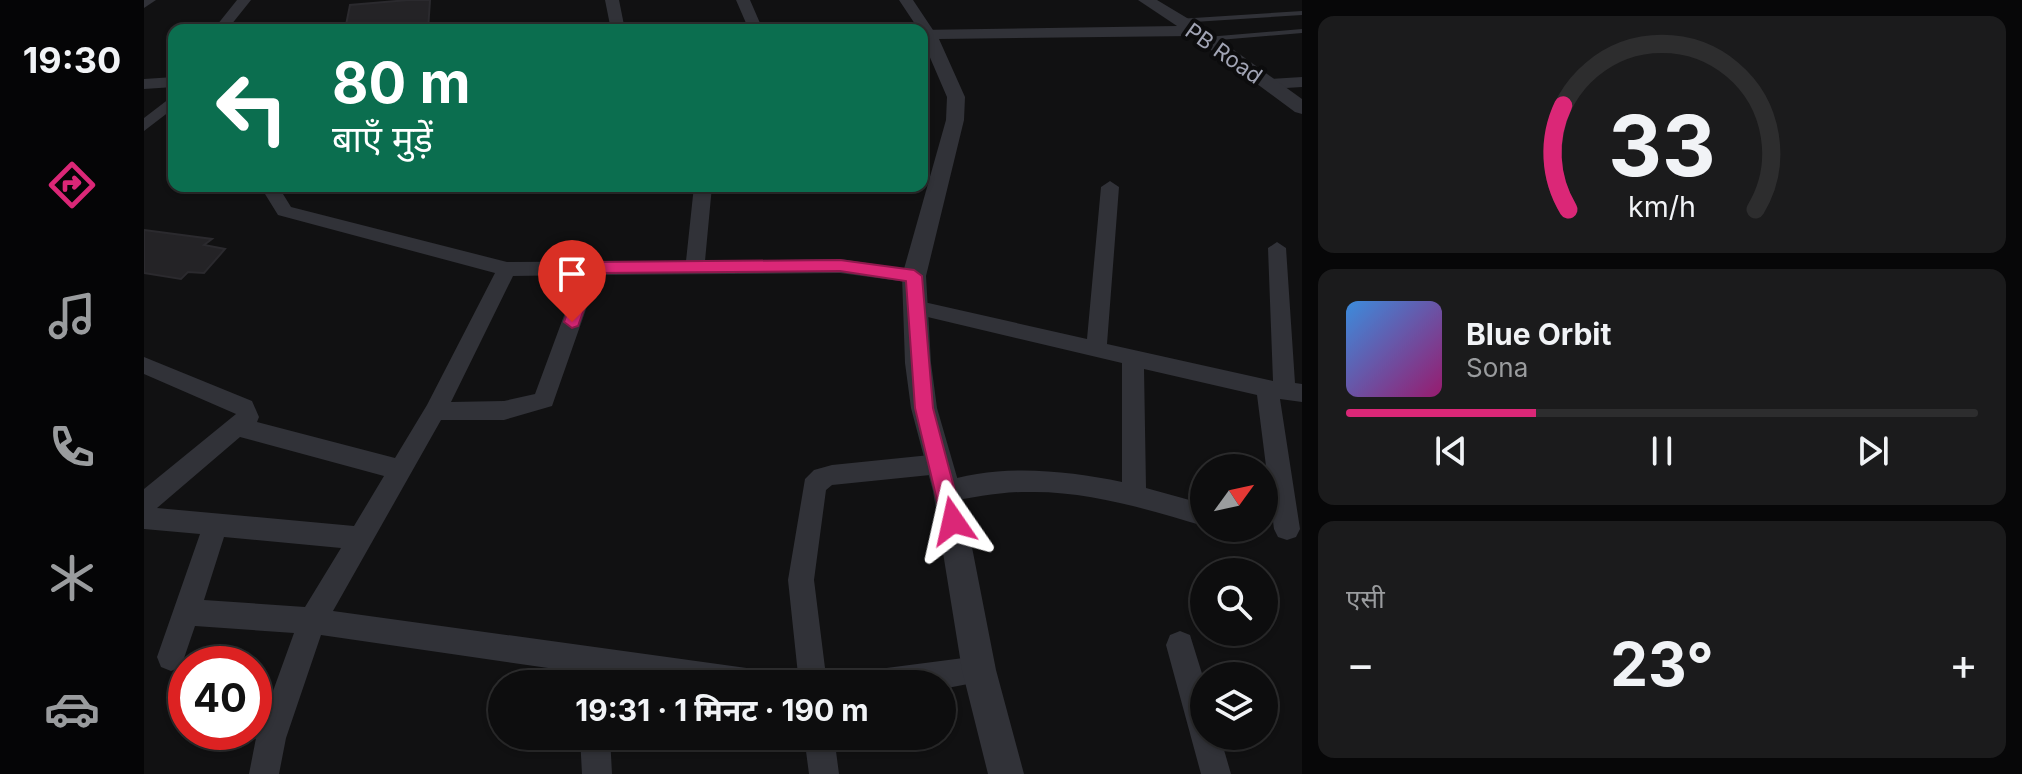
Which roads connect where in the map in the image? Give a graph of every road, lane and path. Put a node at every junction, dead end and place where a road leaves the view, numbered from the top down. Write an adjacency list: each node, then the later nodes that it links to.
1 (149, 0): 7 (street)
2 (244, 0): 10 (street)
3 (612, 0): 11 (street)
4 (743, 0): 12 (street)
5 (906, 0): 13 (street)
6 (1146, 0): 9 (street, PB Road)
7 (144, 4)
8 (1302, 13): 9 (lane)
9 (1178, 21): 16 (street, PB Road)
10 (225, 24)
11 (617, 24)
12 (753, 24)
13 (919, 24)
14 (1302, 31): 16 (lane)
15 (928, 34): 16 (street)
16 (1202, 35): 21 (street, PB Road)
17 (928, 40): 32 (street)
18 (168, 82): 20 (street)
19 (1302, 82): 21 (street)
20 (144, 84)
21 (1269, 84): 23 (street, PB Road)
22 (168, 105): 24 (street)
23 (1302, 108)
24 (144, 126)
25 (1110, 187): 34 (street)
26 (274, 192): 31 (street)
27 (702, 192): 29 (street)
28 (1277, 248): 37 (street)
29 (695, 266): 30 (street); 32 (street)
30 (591, 268): 31 (street); 38 (street)
31 (507, 269): 38 (street)
32 (914, 276): 33 (street)
33 (915, 307): 34 (street); 40 (street)
34 (1096, 351): 35 (street)
35 (1133, 359): 37 (street); 43 (street)
36 (144, 365): 39 (street)
37 (1284, 391): 48 (street)
38 (435, 411): 41 (street)
39 (238, 427): 41 (street); 44 (street)
40 (940, 464): 42 (street); 55 (street)
41 (400, 470): 49 (street)
42 (947, 491): 43 (street); 56 (street)
43 (1134, 495): 45 (street)
44 (144, 504)
45 (1190, 511)
46 (144, 518): 47 (street)
47 (216, 524): 49 (street); 50 (street)
48 (1284, 528)
49 (360, 538): 51 (street)
50 (186, 612): 51 (street); 53 (street)
51 (312, 621): 54 (street); 62 (street)
52 (1180, 645): 58 (street)
53 (175, 646)
54 (579, 670)
55 (811, 670)
56 (979, 670): 57 (street); 65 (street)
57 (956, 673)
58 (1190, 681)
59 (596, 750): 63 (street)
60 (821, 750): 64 (street)
61 (1209, 750): 66 (street)
62 (264, 774)
63 (597, 774)
64 (824, 774)
65 (1006, 774)
66 (1216, 774)

